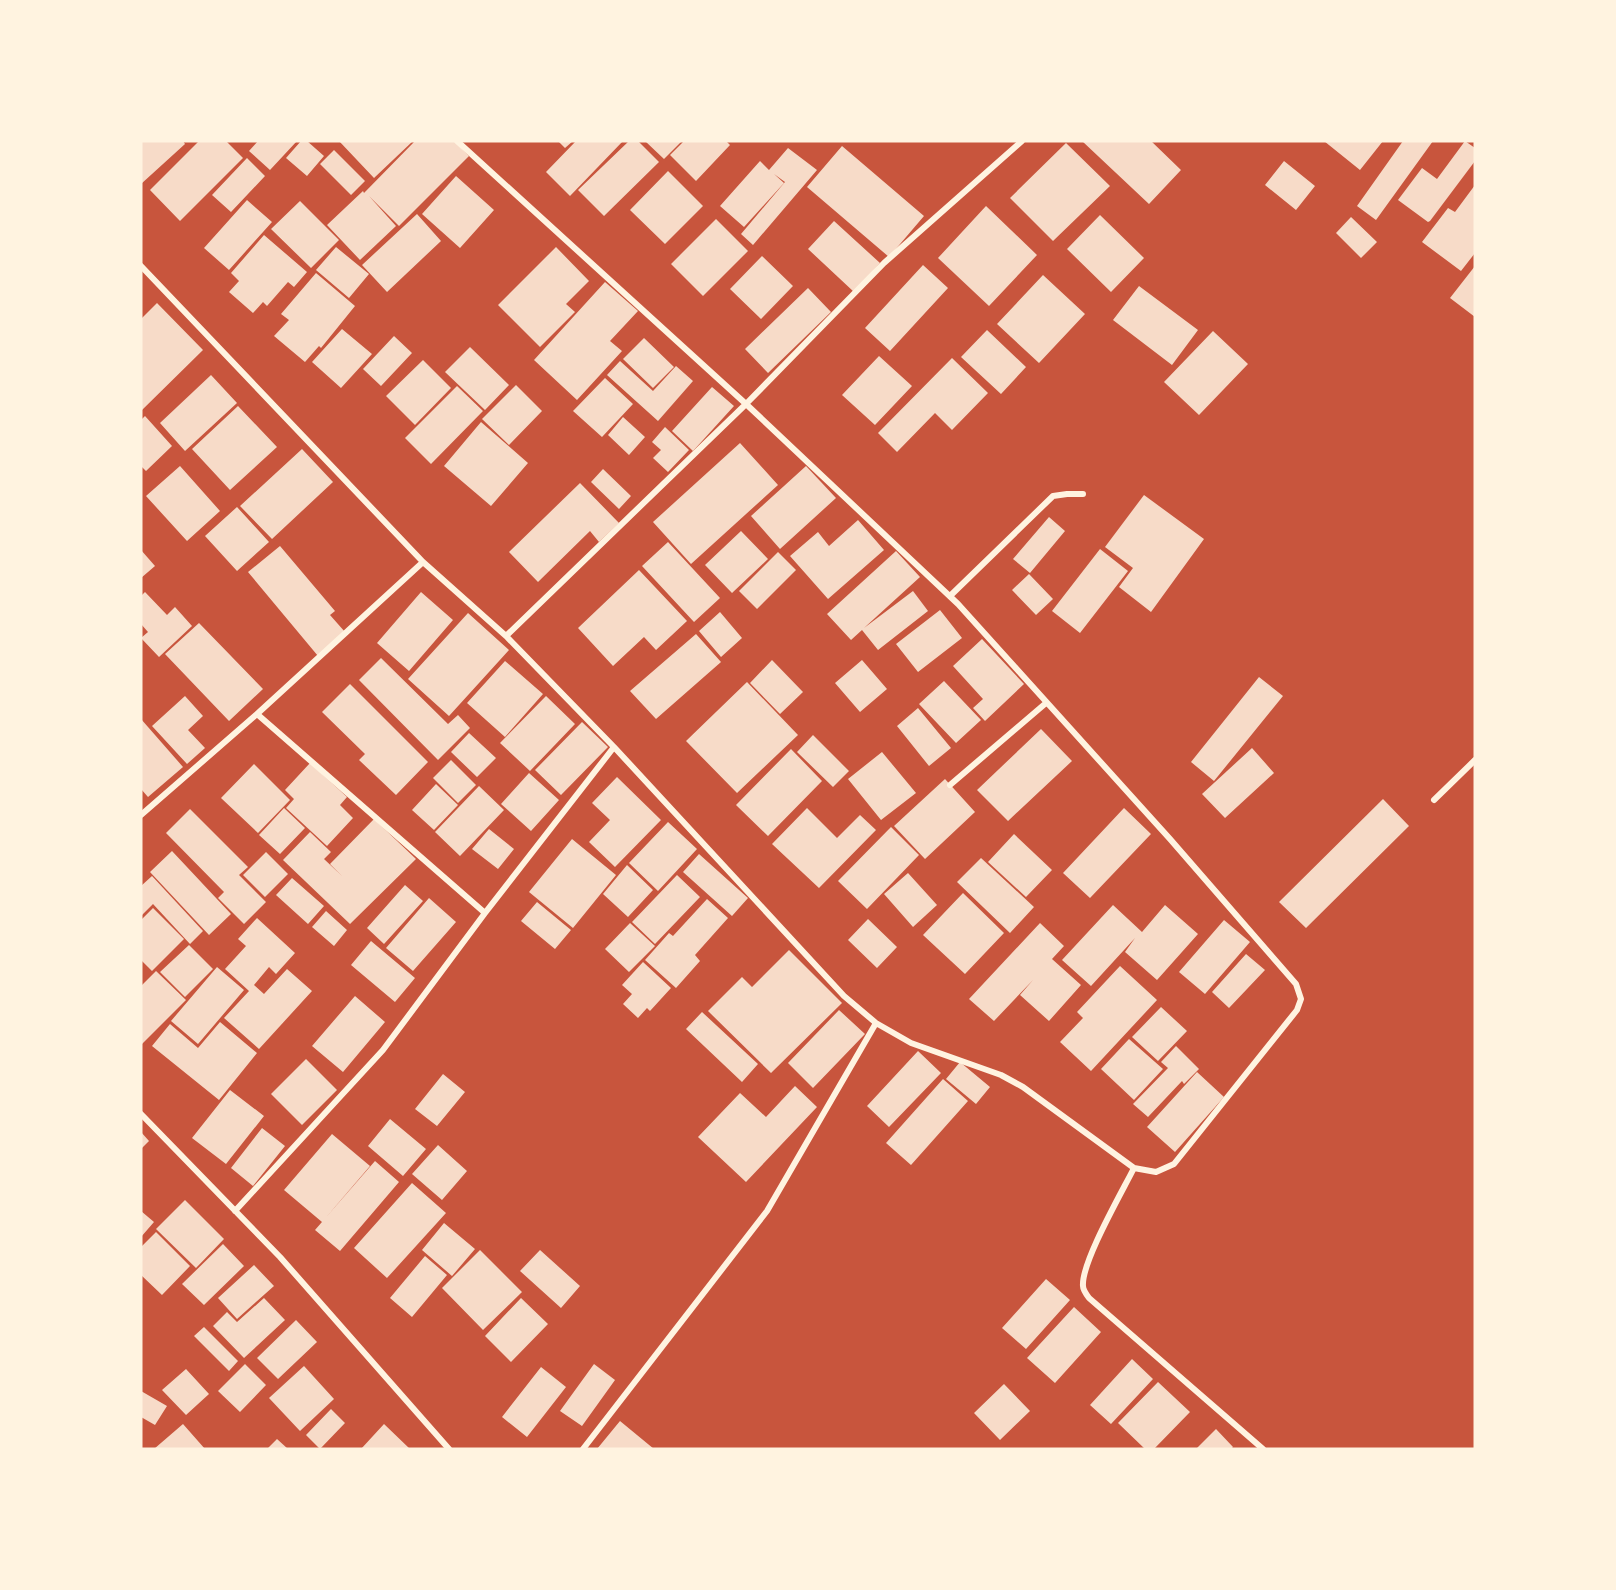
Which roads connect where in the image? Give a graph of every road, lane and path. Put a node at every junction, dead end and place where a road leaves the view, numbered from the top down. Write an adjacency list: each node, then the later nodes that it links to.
1 (457, 141): 4 (street)
2 (1022, 141): 4 (street)
3 (141, 267): 6 (street)
4 (746, 404): 7 (street); 8 (street)
5 (1083, 494): 7 (street)
6 (423, 562): 8 (street); 10 (street)
7 (950, 596): 9 (street)
8 (507, 636): 11 (street)
9 (1046, 704): 13 (street); 19 (street)
10 (257, 714): 15 (street); 16 (street)
11 (614, 747): 16 (street); 17 (street)
12 (1475, 760): 14 (street)
13 (950, 784)
14 (1434, 800)
15 (141, 815)
16 (485, 913): 20 (street)
17 (876, 1023): 19 (street); 22 (street)
18 (141, 1113): 20 (street)
19 (1134, 1168): 23 (street)
20 (235, 1211): 21 (street)
21 (449, 1449)
22 (583, 1449)
23 (1263, 1449)

